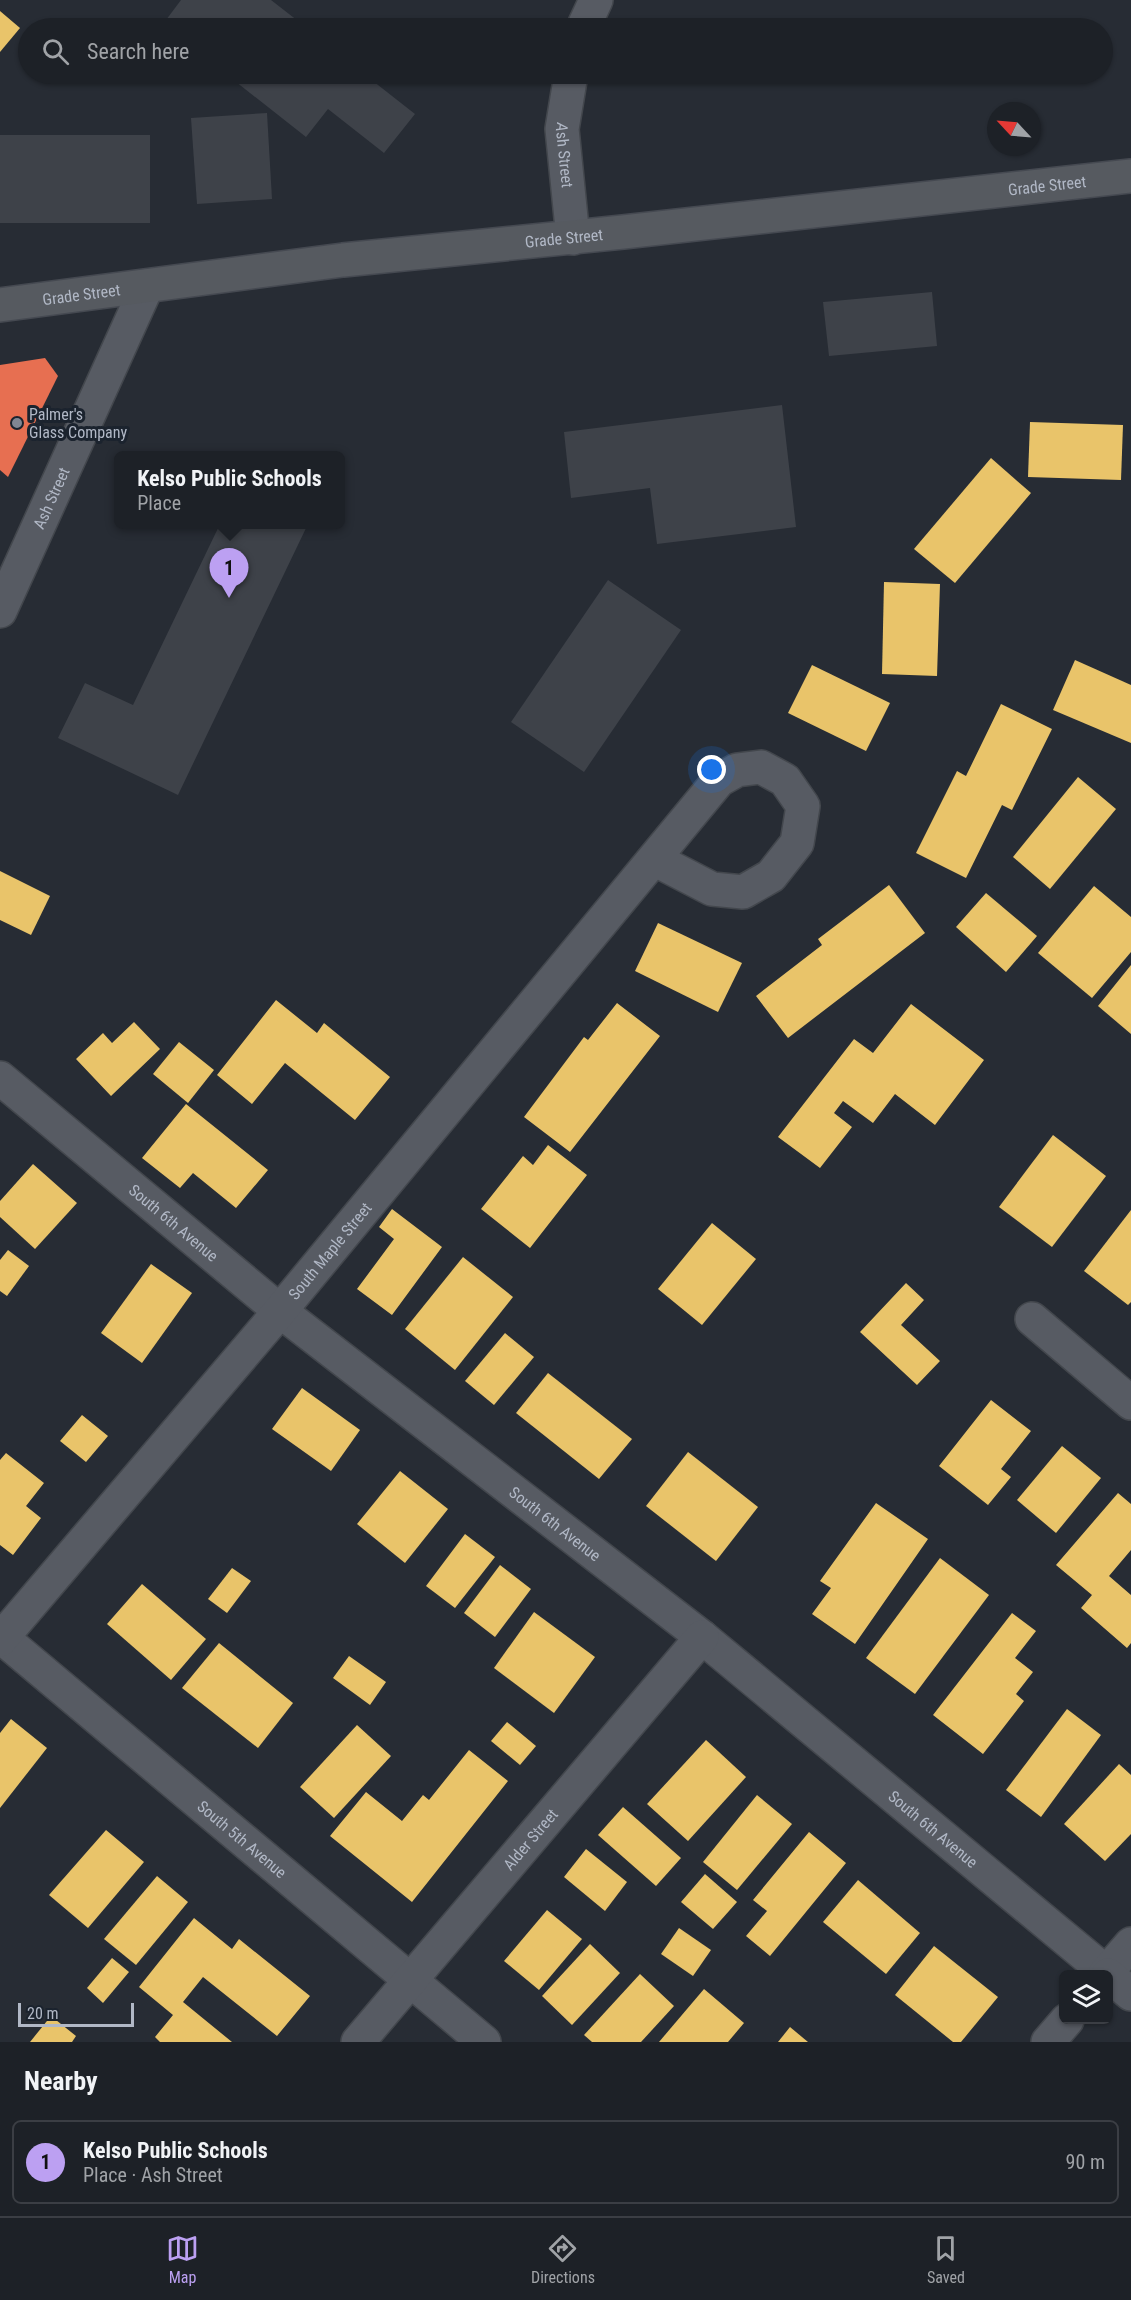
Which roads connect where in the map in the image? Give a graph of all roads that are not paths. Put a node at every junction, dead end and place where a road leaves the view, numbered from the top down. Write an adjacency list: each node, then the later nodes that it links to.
1 (596, 0): 2 (street)
2 (588, 18)
3 (569, 84): 5 (street, Ash Street)
4 (1131, 176): 5 (main road, Grade Street)
5 (573, 237): 6 (main road, Grade Street)
6 (147, 286): 7 (main road, Grade Street); 8 (street, Ash Street)
7 (0, 305)
8 (0, 611)
9 (654, 859): 11 (street, South Maple Street)
10 (0, 1078): 11 (street, South 6th Avenue)
11 (280, 1311): 14 (street, South 6th Avenue); 15 (street, South Maple Street)
12 (1032, 1319): 13 (street)
13 (1131, 1403)
14 (702, 1637): 17 (street, South 6th Avenue); 19 (street, Alder Street)
15 (1, 1638): 19 (street, South 5th Avenue)
16 (1131, 1944): 18 (street)
17 (1102, 1970)
18 (1113, 1976)
19 (412, 1979): 21 (street, Alder Street); 22 (street, South 5th Avenue)
20 (1063, 2024): 23 (street)
21 (358, 2042)
22 (484, 2042)
23 (1048, 2042)

